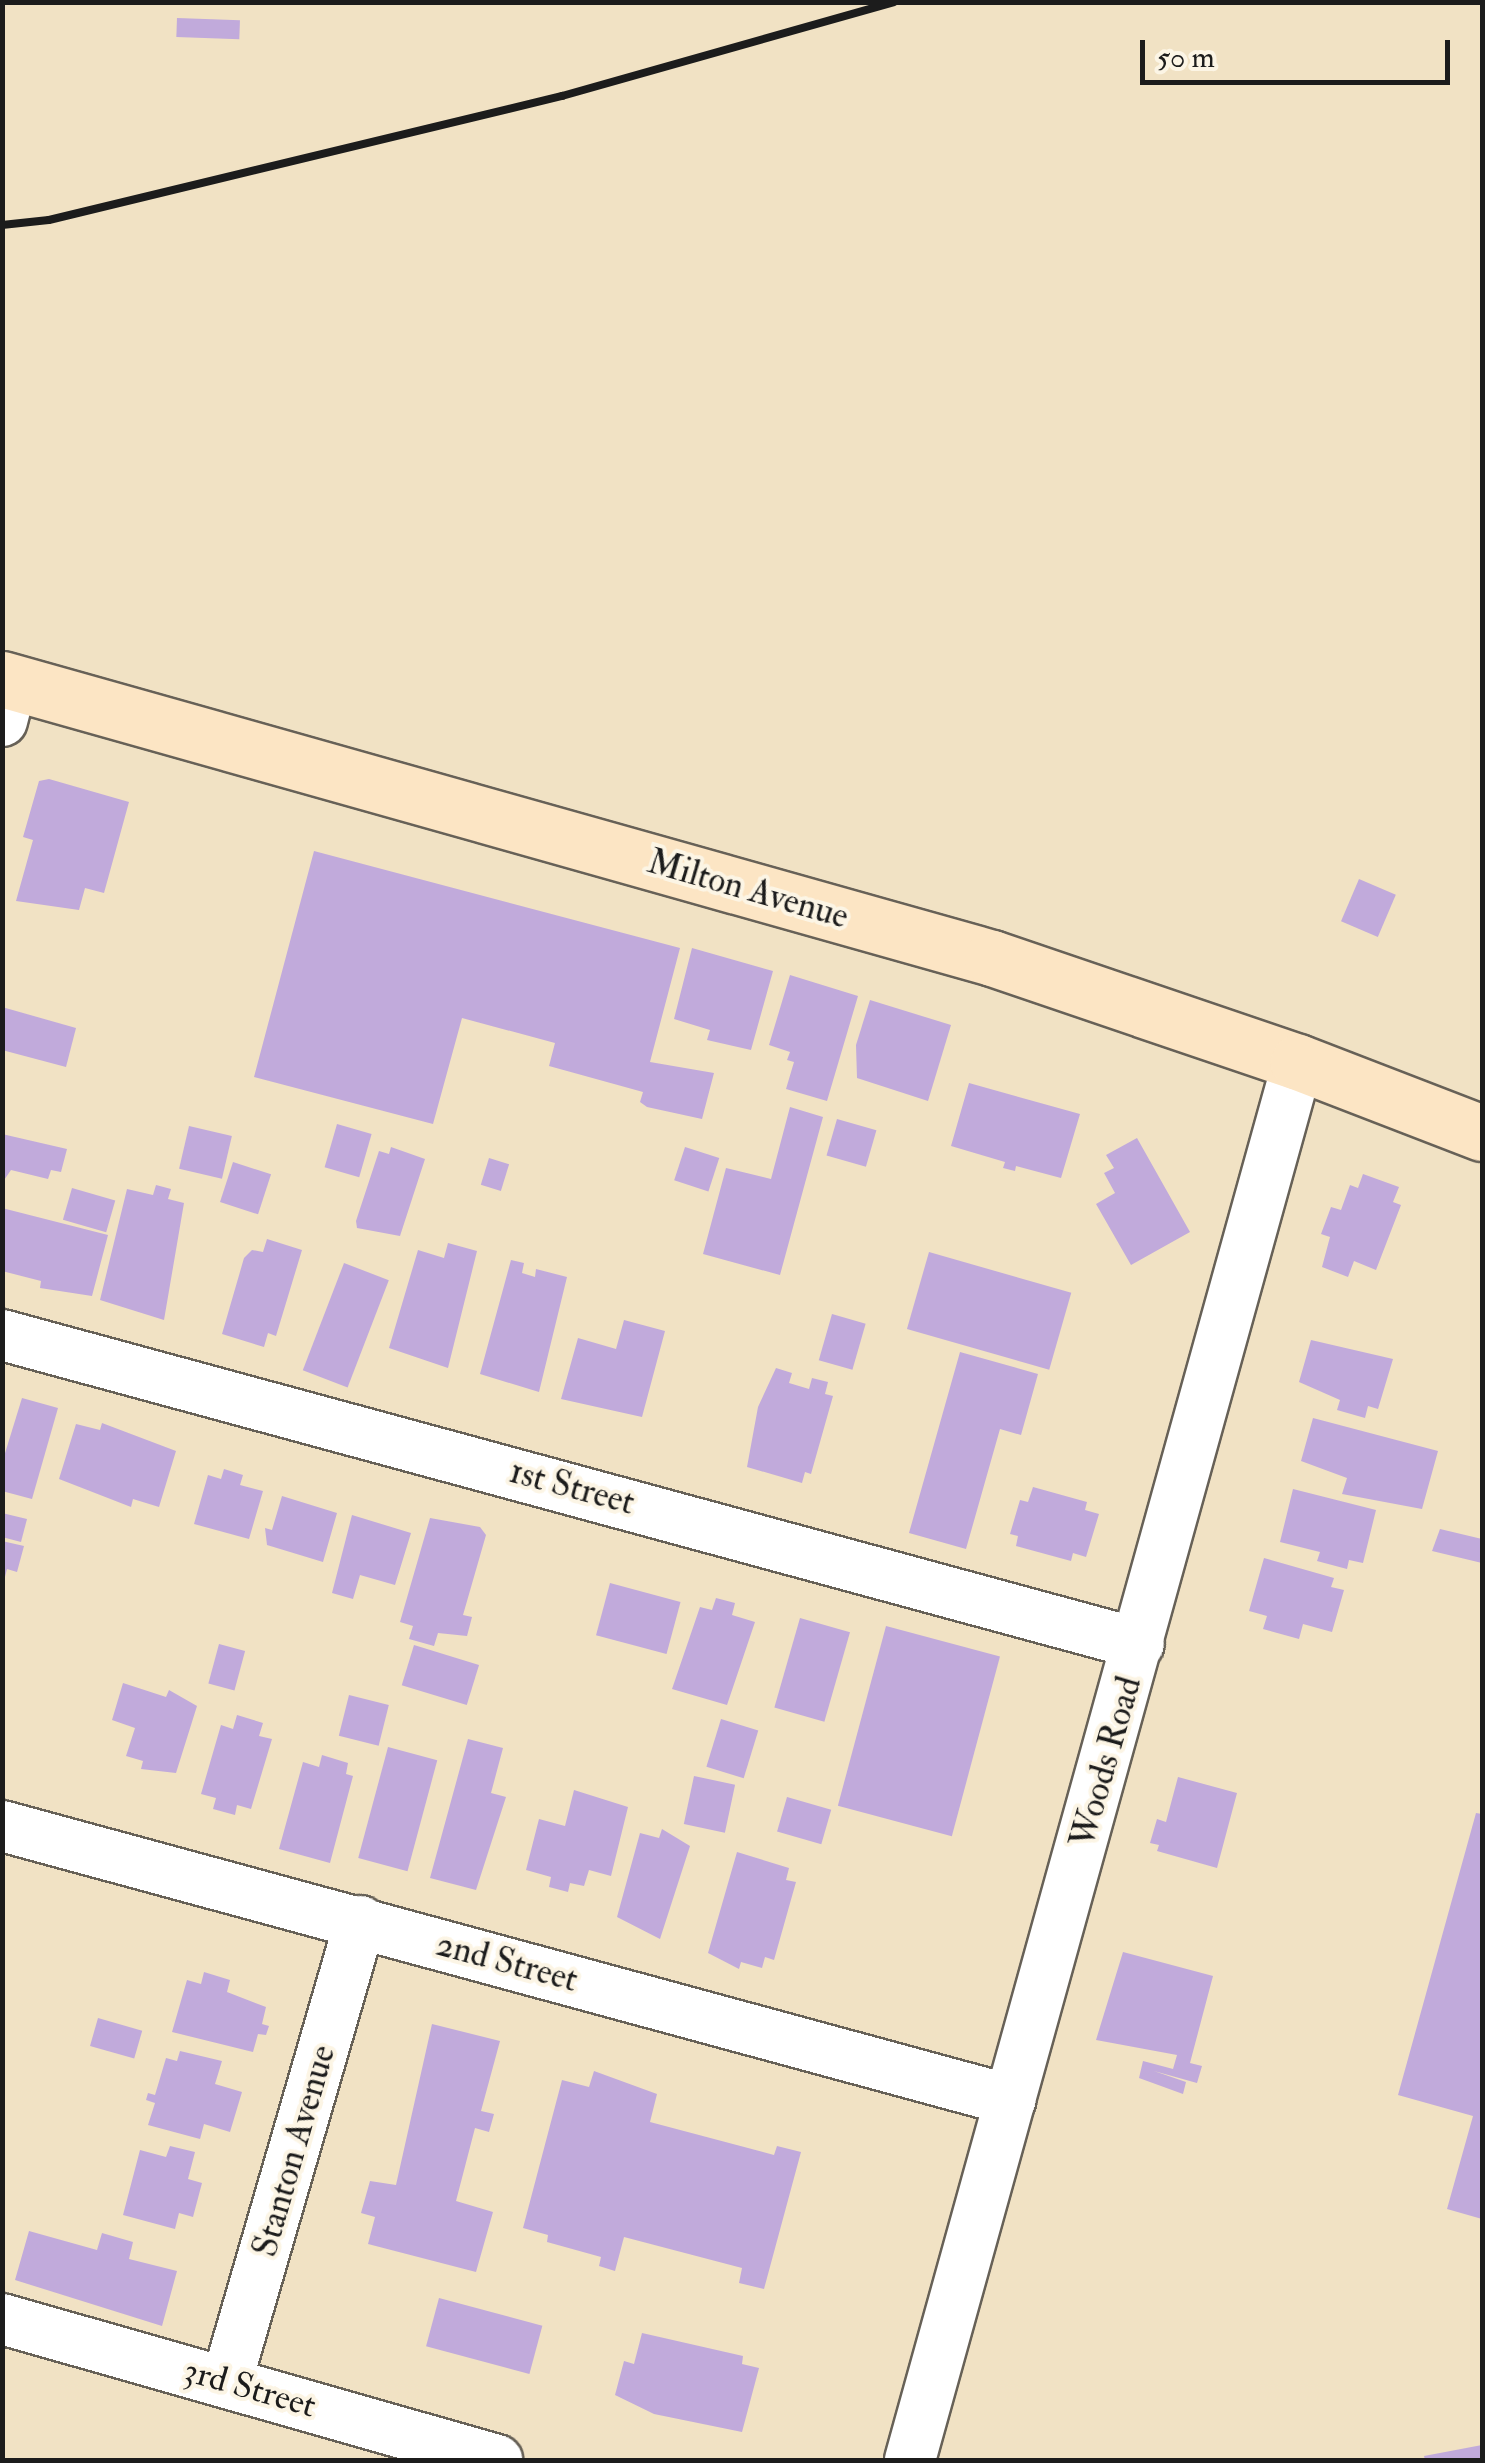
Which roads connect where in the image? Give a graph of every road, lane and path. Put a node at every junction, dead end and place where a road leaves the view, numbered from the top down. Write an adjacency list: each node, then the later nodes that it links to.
1 (6, 694): 2 (main road, Milton Avenue)
2 (1298, 1062): 3 (main road, Milton Avenue); 5 (street, Woods Road)
3 (1482, 1133)
4 (2, 1335): 5 (street, 1st Street)
5 (1140, 1644): 8 (street, Woods Road)
6 (2, 1826): 7 (street, 2nd Street)
7 (360, 1921): 8 (street, 2nd Street); 10 (street, Stanton Avenue)
8 (1010, 2100): 12 (street, Woods Road)
9 (2, 2319): 10 (street, 3rd Street)
10 (227, 2380): 11 (street, 3rd Street)
11 (497, 2460)
12 (910, 2460)

